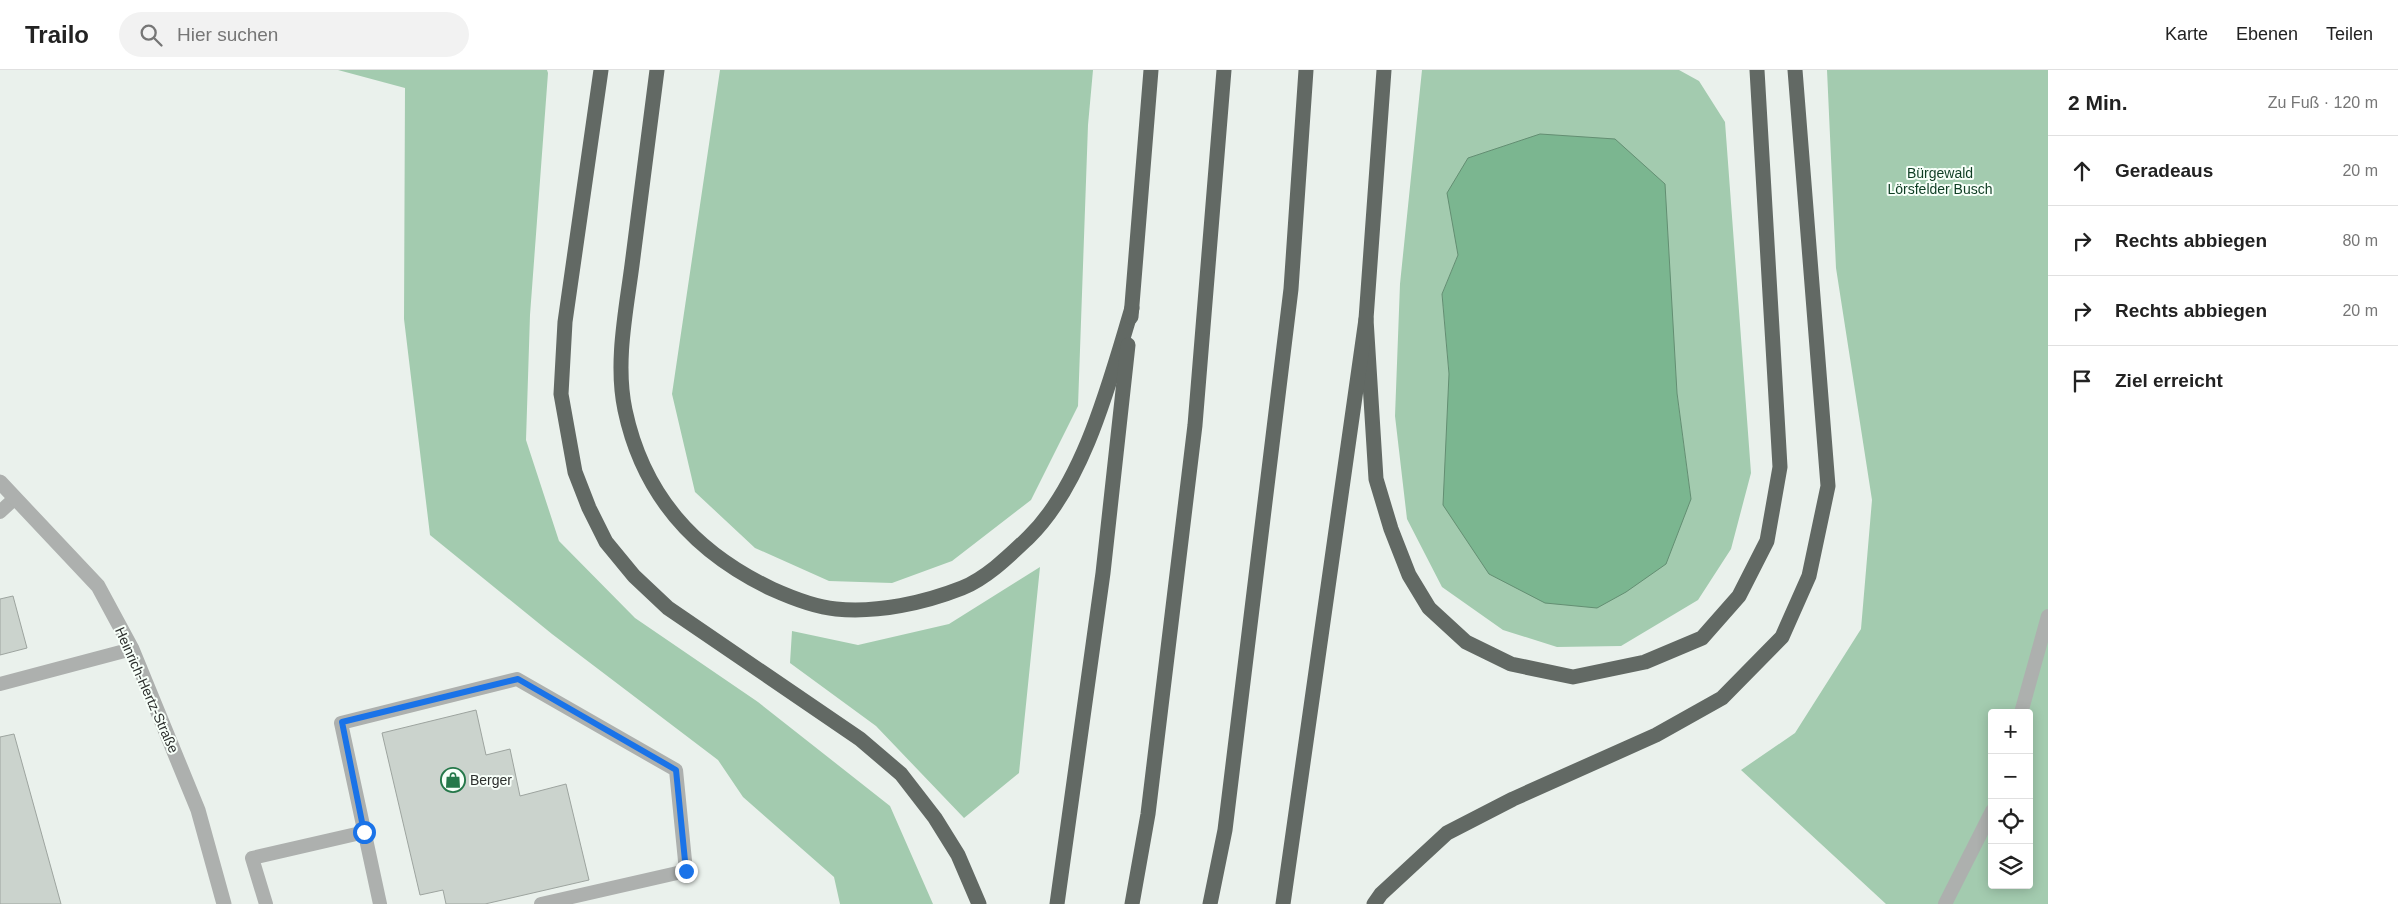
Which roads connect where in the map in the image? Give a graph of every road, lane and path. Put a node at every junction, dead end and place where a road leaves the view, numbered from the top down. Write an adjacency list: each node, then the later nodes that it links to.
1 (601, 70): 24 (highway)
2 (657, 70): 9 (highway)
3 (1151, 70): 9 (highway)
4 (1224, 70): 26 (highway)
5 (1306, 70): 27 (highway)
6 (1384, 70): 10 (highway)
7 (1757, 70): 10 (highway)
8 (1795, 70): 29 (highway)
9 (1132, 308): 25 (highway)
10 (1366, 319): 28 (highway)
11 (0, 482): 12 (street, Heinrich-Hertz-Straße)
12 (15, 498): 13 (lane); 15 (street, Heinrich-Hertz-Straße)
13 (0, 512)
14 (2048, 616): 17 (lane)
15 (132, 649): 16 (lane); 20 (street, Heinrich-Hertz-Straße)
16 (0, 684)
17 (2022, 709)
18 (1988, 819): 30 (lane)
19 (364, 832): 21 (lane); 22 (lane); 23 (lane)
20 (224, 904)
21 (266, 904)
22 (380, 904)
23 (541, 904)
24 (979, 904)
25 (1056, 904)
26 (1132, 904)
27 (1210, 904)
28 (1283, 904)
29 (1374, 904)
30 (1945, 904)

